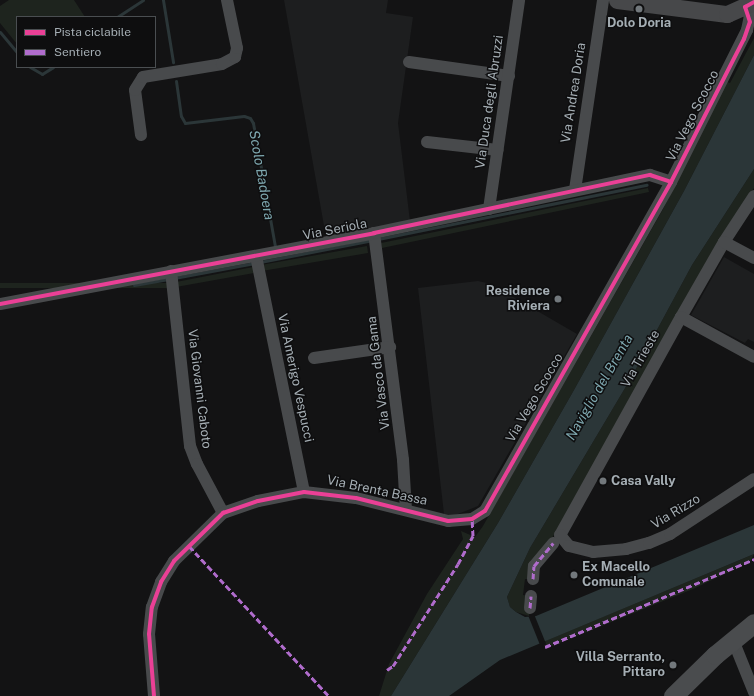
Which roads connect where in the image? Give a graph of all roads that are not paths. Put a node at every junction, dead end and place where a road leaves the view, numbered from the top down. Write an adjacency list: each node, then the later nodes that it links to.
1 (227, 0): 8 (street)
2 (519, 0): 7 (street, Via Duca degli Abruzzi)
3 (603, 0): 12 (street, Via Andrea Doria)
4 (617, 0): 5 (main road)
5 (750, 4): 11 (street, Via Vego Scocco)
6 (409, 62): 7 (street)
7 (509, 76): 10 (street, Via Duca degli Abruzzi)
8 (141, 135)
9 (427, 142): 10 (street)
10 (498, 150): 14 (street, Via Duca degli Abruzzi)
11 (672, 182): 12 (street, Via Seriola); 29 (street, Via Vego Scocco)
12 (575, 190): 14 (street, Via Seriola)
13 (754, 196): 16 (street, Via Trieste)
14 (490, 208): 15 (street, Via Seriola)
15 (374, 235): 18 (street, Via Seriola); 22 (street, Via Vasco da Gama)
16 (724, 242): 17 (street); 21 (street, Via Trieste)
17 (754, 258)
18 (257, 262): 19 (street, Via Seriola); 26 (street, Via Amerigo Vespucci)
19 (171, 277): 20 (street, Via Seriola); 28 (street, Via Giovanni Caboto)
20 (0, 304)
21 (681, 317): 23 (street); 30 (street, Via Trieste)
22 (390, 347): 24 (street); 27 (street, Via Vasco da Gama)
23 (754, 357)
24 (314, 358)
25 (754, 479): 30 (street, Via Rizzo)
26 (304, 492): 27 (street, Via Brenta Bassa); 28 (street, Via Brenta Bassa)
27 (406, 510): 29 (street, Via Brenta Bassa)
28 (223, 513): 35 (street, Via Brenta Bassa)
29 (472, 519)
30 (557, 541): 31 (street)
31 (533, 579)
32 (754, 624): 33 (main road)
33 (733, 640): 34 (street); 36 (main road)
34 (754, 692)
35 (154, 696)
36 (673, 696)

